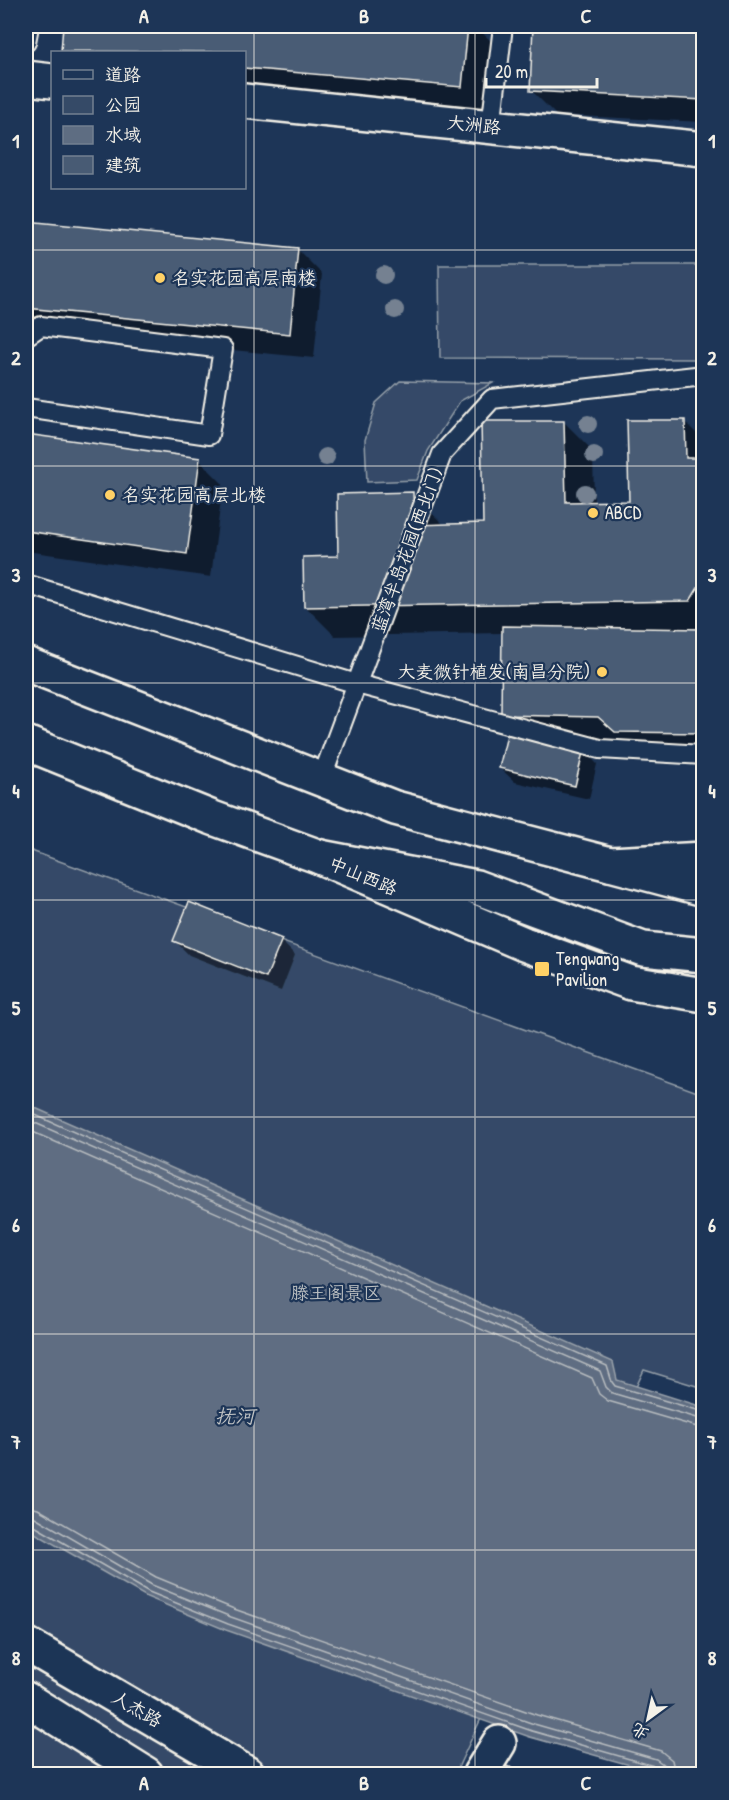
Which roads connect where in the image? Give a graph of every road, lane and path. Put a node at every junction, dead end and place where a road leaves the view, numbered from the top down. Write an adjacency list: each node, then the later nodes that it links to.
1 (29, 26): 3 (lane)
2 (504, 26): 7 (lane)
3 (26, 42)
4 (26, 78): 5 (main road)
5 (51, 81)
6 (246, 101): 7 (main road, 大洲路)
7 (491, 127): 8 (main road, 大洲路)
8 (704, 149)
9 (26, 336): 11 (lane)
10 (704, 375): 14 (lane, 蓝湾半岛花园(西北门))
11 (26, 408)
12 (26, 584): 14 (lane)
13 (26, 664): 17 (main road)
14 (357, 684): 16 (lane); 17 (lane, 蓝湾半岛花园(西北门))
15 (26, 744): 18 (main road, 中山西路)
16 (704, 755)
17 (321, 780): 20 (main road)
18 (320, 857): 22 (main road); 23 (main road, 中山西路)
19 (704, 859): 20 (main road)
20 (610, 864): 21 (main road)
21 (704, 889)
22 (704, 955)
23 (704, 995)
24 (26, 1644): 28 (main road, 人杰路)
25 (26, 1699): 27 (main road)
26 (500, 1743): 29 (main road)
27 (146, 1774)
28 (248, 1774)
29 (480, 1774)

